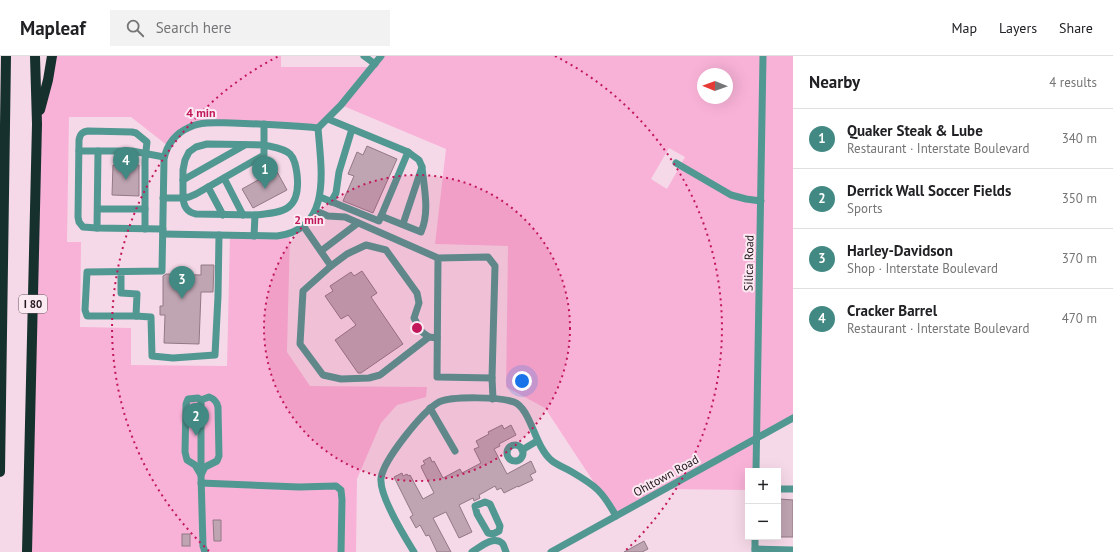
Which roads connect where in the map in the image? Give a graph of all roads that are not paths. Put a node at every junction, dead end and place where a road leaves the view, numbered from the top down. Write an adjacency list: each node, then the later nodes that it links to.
1 (6, 56): 53 (highway, I 80)
2 (35, 56): 9 (highway, I 80)
3 (52, 56): 9 (highway)
4 (364, 56): 7 (street)
5 (381, 56): 7 (street)
6 (763, 56): 28 (street, Silica Road)
7 (375, 64): 8 (street)
8 (328, 119): 11 (street); 12 (street)
9 (37, 124): 72 (highway, I 80)
10 (264, 124): 11 (street); 14 (street); 19 (street)
11 (318, 128): 25 (street)
12 (352, 129): 17 (street); 29 (street)
13 (245, 145): 14 (street); 23 (street); 23 (street)
14 (264, 145): 22 (street); 35 (street)
15 (79, 151): 16 (street); 18 (street); 40 (street)
16 (98, 151): 18 (street); 30 (street)
17 (408, 152): 21 (street); 36 (street)
18 (146, 153): 19 (street); 31 (street)
19 (164, 156): 26 (street)
20 (676, 163): 28 (street)
21 (422, 167): 38 (street); 38 (street)
22 (224, 178): 24 (street); 34 (street)
23 (182, 180): 27 (street)
24 (208, 187): 27 (street); 33 (street)
25 (320, 197): 29 (street); 32 (street)
26 (163, 198): 27 (street); 42 (street)
27 (182, 198): 33 (street)
28 (760, 201): 58 (street, Silica Road)
29 (331, 202): 36 (street)
30 (98, 209): 31 (street); 40 (street)
31 (145, 209): 41 (street)
32 (316, 211): 37 (street); 39 (street)
33 (223, 215): 34 (street)
34 (244, 215): 35 (street)
35 (254, 215): 44 (street)
36 (381, 216): 38 (street)
37 (358, 223): 45 (street); 46 (street)
38 (403, 224)
39 (304, 227): 44 (street); 45 (street)
40 (97, 228): 41 (street)
41 (145, 229): 42 (street)
42 (163, 232): 43 (street); 48 (street)
43 (219, 235): 44 (street); 49 (street)
44 (254, 236)
45 (321, 252): 47 (street)
46 (438, 258): 51 (street); 52 (street)
47 (331, 266): 50 (street); 50 (street)
48 (121, 272): 49 (street); 49 (street)
49 (136, 316)
50 (429, 337): 51 (street)
51 (437, 338): 52 (street)
52 (492, 378): 54 (street)
53 (1, 387): 63 (highway, I 80)
54 (493, 399): 56 (street); 59 (street)
55 (201, 400): 64 (street); 64 (street); 64 (street)
56 (430, 408): 60 (street); 75 (street)
57 (793, 418): 58 (street, Ohltown Road)
58 (757, 439): 62 (street, Silica Road); 68 (street, Ohltown Road)
59 (537, 441): 61 (street); 68 (street)
60 (455, 450)
61 (522, 450)
62 (756, 468)
63 (0, 472)
64 (201, 475): 65 (street)
65 (201, 483): 73 (street); 74 (street)
66 (781, 489): 67 (street)
67 (793, 489)
68 (616, 516): 78 (street, Ohltown Road)
69 (755, 540): 71 (street)
70 (793, 550): 71 (street)
71 (755, 551)
72 (28, 552)
73 (205, 552)
74 (341, 552)
75 (414, 552)
76 (472, 552): 77 (street)
77 (506, 552)
78 (550, 552)

